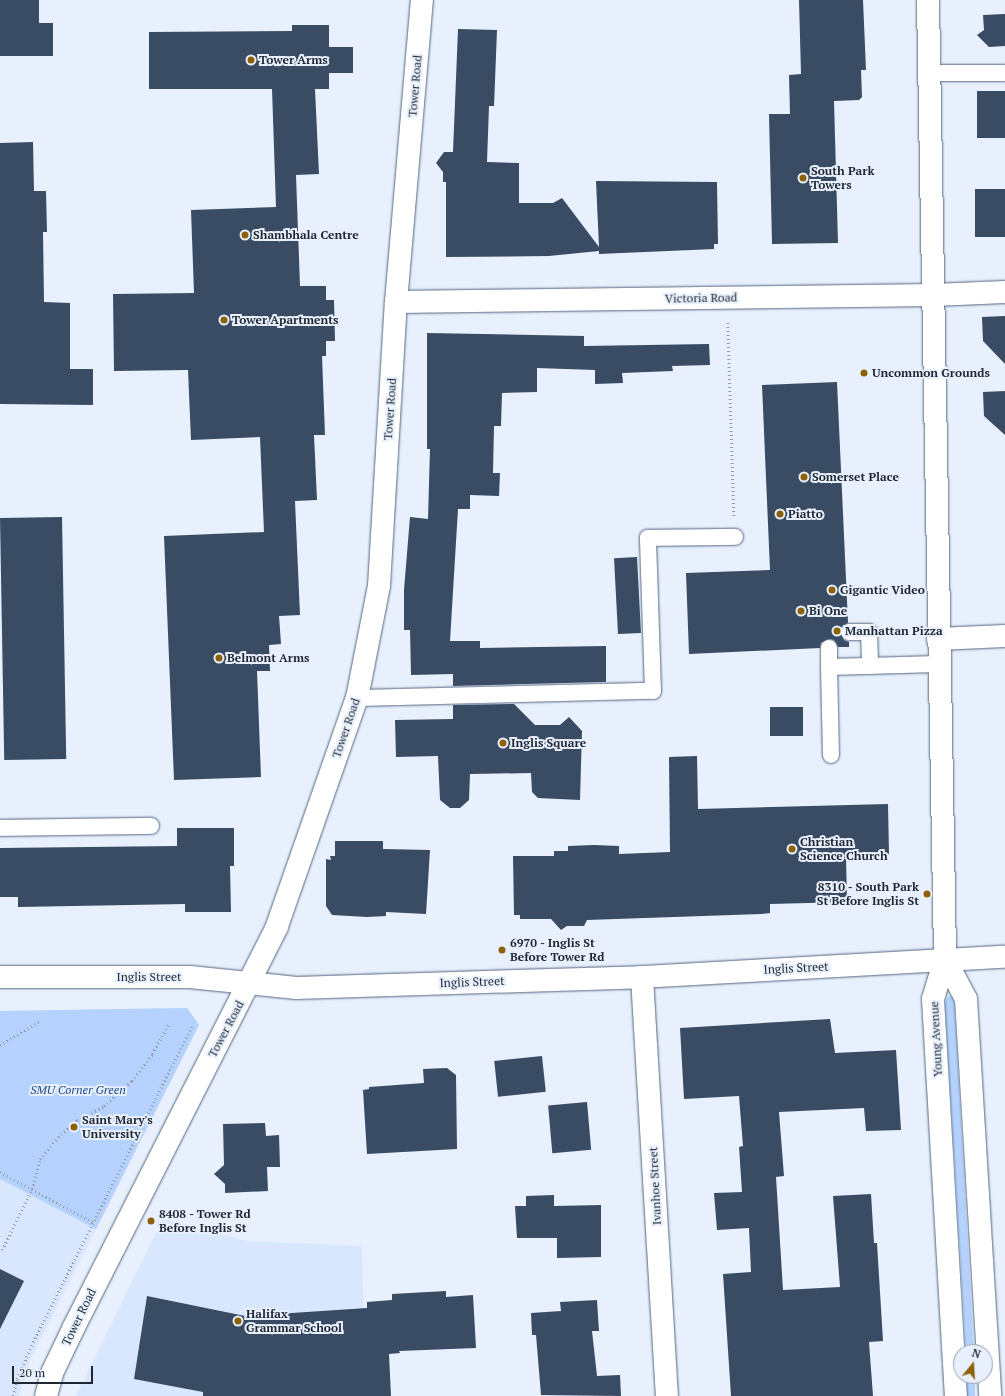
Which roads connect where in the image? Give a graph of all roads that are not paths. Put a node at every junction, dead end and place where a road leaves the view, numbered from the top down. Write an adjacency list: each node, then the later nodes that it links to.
1 (422, 0): 7 (street, Tower Road)
2 (928, 0): 3 (street)
3 (930, 73): 4 (lane); 6 (street)
4 (1005, 73)
5 (1005, 292): 6 (street, Victoria Road)
6 (934, 295): 7 (street, Victoria Road); 11 (street)
7 (396, 302): 16 (street, Tower Road)
8 (735, 537): 16 (lane)
9 (849, 632): 14 (lane)
10 (1005, 636): 11 (street)
11 (938, 639): 13 (street)
12 (829, 648): 15 (lane)
13 (938, 664): 14 (lane); 21 (street)
14 (870, 666): 15 (lane)
15 (829, 667): 17 (lane)
16 (357, 698): 24 (street, Tower Road)
17 (831, 755)
18 (151, 826): 19 (lane)
19 (0, 828)
20 (1005, 957): 21 (street, Inglis Street)
21 (945, 959): 23 (street, Inglis Street); 27 (street, Young Avenue); 28 (street)
22 (0, 977): 24 (street, Inglis Street)
23 (642, 977): 24 (street, Inglis Street); 26 (street, Ivanhoe Street)
24 (251, 982): 25 (street, Tower Road)
25 (46, 1396)
26 (667, 1396)
27 (956, 1396)
28 (990, 1396)

